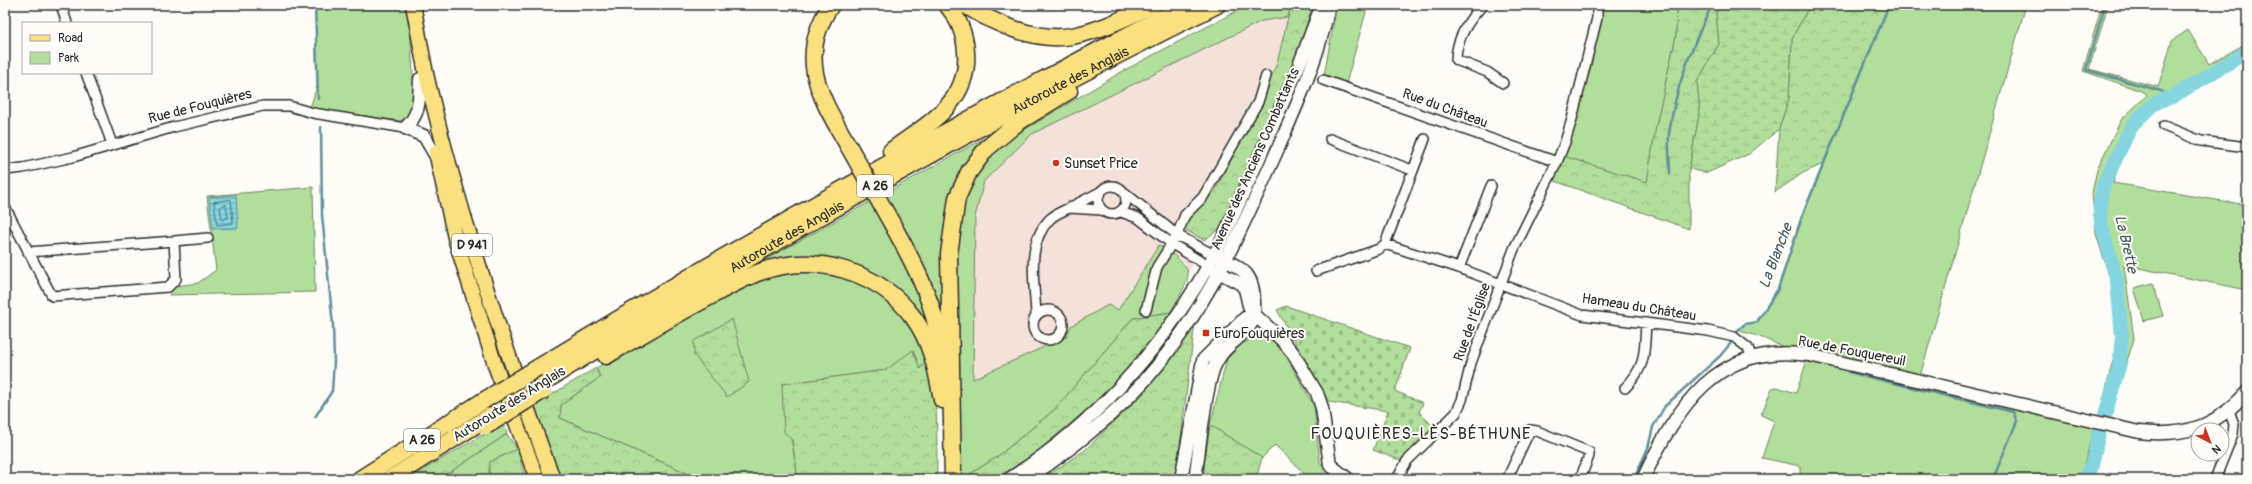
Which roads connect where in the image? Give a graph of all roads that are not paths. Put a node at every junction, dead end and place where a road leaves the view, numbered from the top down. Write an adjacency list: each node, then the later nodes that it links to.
1 (61, 5): 15 (street)
2 (406, 5): 19 (main road, D 941)
3 (413, 5): 65 (main road, D 941)
4 (831, 5): 27 (highway)
5 (841, 5): 27 (highway)
6 (947, 5): 33 (highway)
7 (965, 5): 8 (highway)
8 (1153, 5)
9 (1186, 5): 33 (highway, Autoroute des Anglais / A 26)
10 (1217, 5): 16 (highway, Autoroute des Anglais / A 26)
11 (1322, 5): 47 (street, Avenue des Anciens Combattants)
12 (1329, 5): 47 (street, Avenue des Anciens Combattants)
13 (1484, 5): 21 (street)
14 (1597, 5): 30 (street, Rue de l'Église)
15 (67, 22)
16 (1179, 24): 57 (highway, Autoroute des Anglais / A 26); 60 (highway)
17 (86, 74): 26 (street)
18 (1266, 76): 41 (street)
19 (420, 79): 23 (street); 29 (main road, D 941)
20 (1323, 80): 30 (street, Rue du Château)
21 (1503, 83)
22 (2164, 126): 28 (street)
23 (405, 128): 26 (street, Rue de Fouquières); 29 (street)
24 (1330, 139): 32 (street)
25 (1425, 139): 32 (street)
26 (112, 144): 31 (street, Rue de Fouquières)
27 (852, 146): 60 (highway)
28 (2247, 147)
29 (438, 160): 64 (main road, D 941)
30 (1557, 162): 51 (street, Rue de l'Église)
31 (5, 170)
32 (1412, 170): 45 (street)
33 (856, 180): 62 (highway, Autoroute des Anglais / A 26, bridge)
34 (1491, 186): 48 (street)
35 (1100, 192): 36 (street); 38 (street); 39 (street)
36 (1125, 193): 40 (street); 41 (street)
37 (5, 206): 46 (street)
38 (1068, 208): 39 (street); 53 (street)
39 (1102, 210): 40 (street)
40 (1121, 212): 44 (street)
41 (1177, 235): 44 (street); 47 (street)
42 (208, 238): 43 (street)
43 (174, 241): 46 (street); 46 (street)
44 (1172, 244): 49 (street); 52 (street)
45 (1385, 244): 48 (street, Hameau du Château); 50 (street)
46 (28, 252)
47 (1219, 257): 49 (street); 54 (street, Avenue des Anciens Combattants)
48 (1459, 268): 51 (street, Hameau du Château)
49 (1213, 269): 54 (street, Avenue des Anciens Combattants); 68 (street); 69 (street)
50 (1316, 271)
51 (1500, 285): 55 (street, Hameau du Château); 73 (street, Rue de l'Église)
52 (1146, 310)
53 (1036, 315)
54 (1255, 315): 70 (street); 71 (street); 72 (street)
55 (1646, 323): 56 (street, Hameau du Château); 58 (street)
56 (1752, 358): 61 (street, Rue de Fouquereuil); 76 (street, Rue de Fouquereuil)
57 (543, 386): 60 (highway); 63 (highway, Autoroute des Anglais / A 26)
58 (1625, 388)
59 (2247, 392): 61 (street)
60 (947, 397): 66 (highway); 67 (highway)
61 (2229, 411): 77 (street)
62 (360, 479)
63 (390, 479)
64 (537, 479)
65 (553, 479)
66 (945, 479)
67 (954, 479)
68 (1009, 479)
69 (1027, 479)
70 (1181, 479)
71 (1195, 479)
72 (1348, 479)
73 (1396, 479)
74 (1507, 479): 75 (street)
75 (1580, 479)
76 (1643, 479)
77 (2215, 479)

